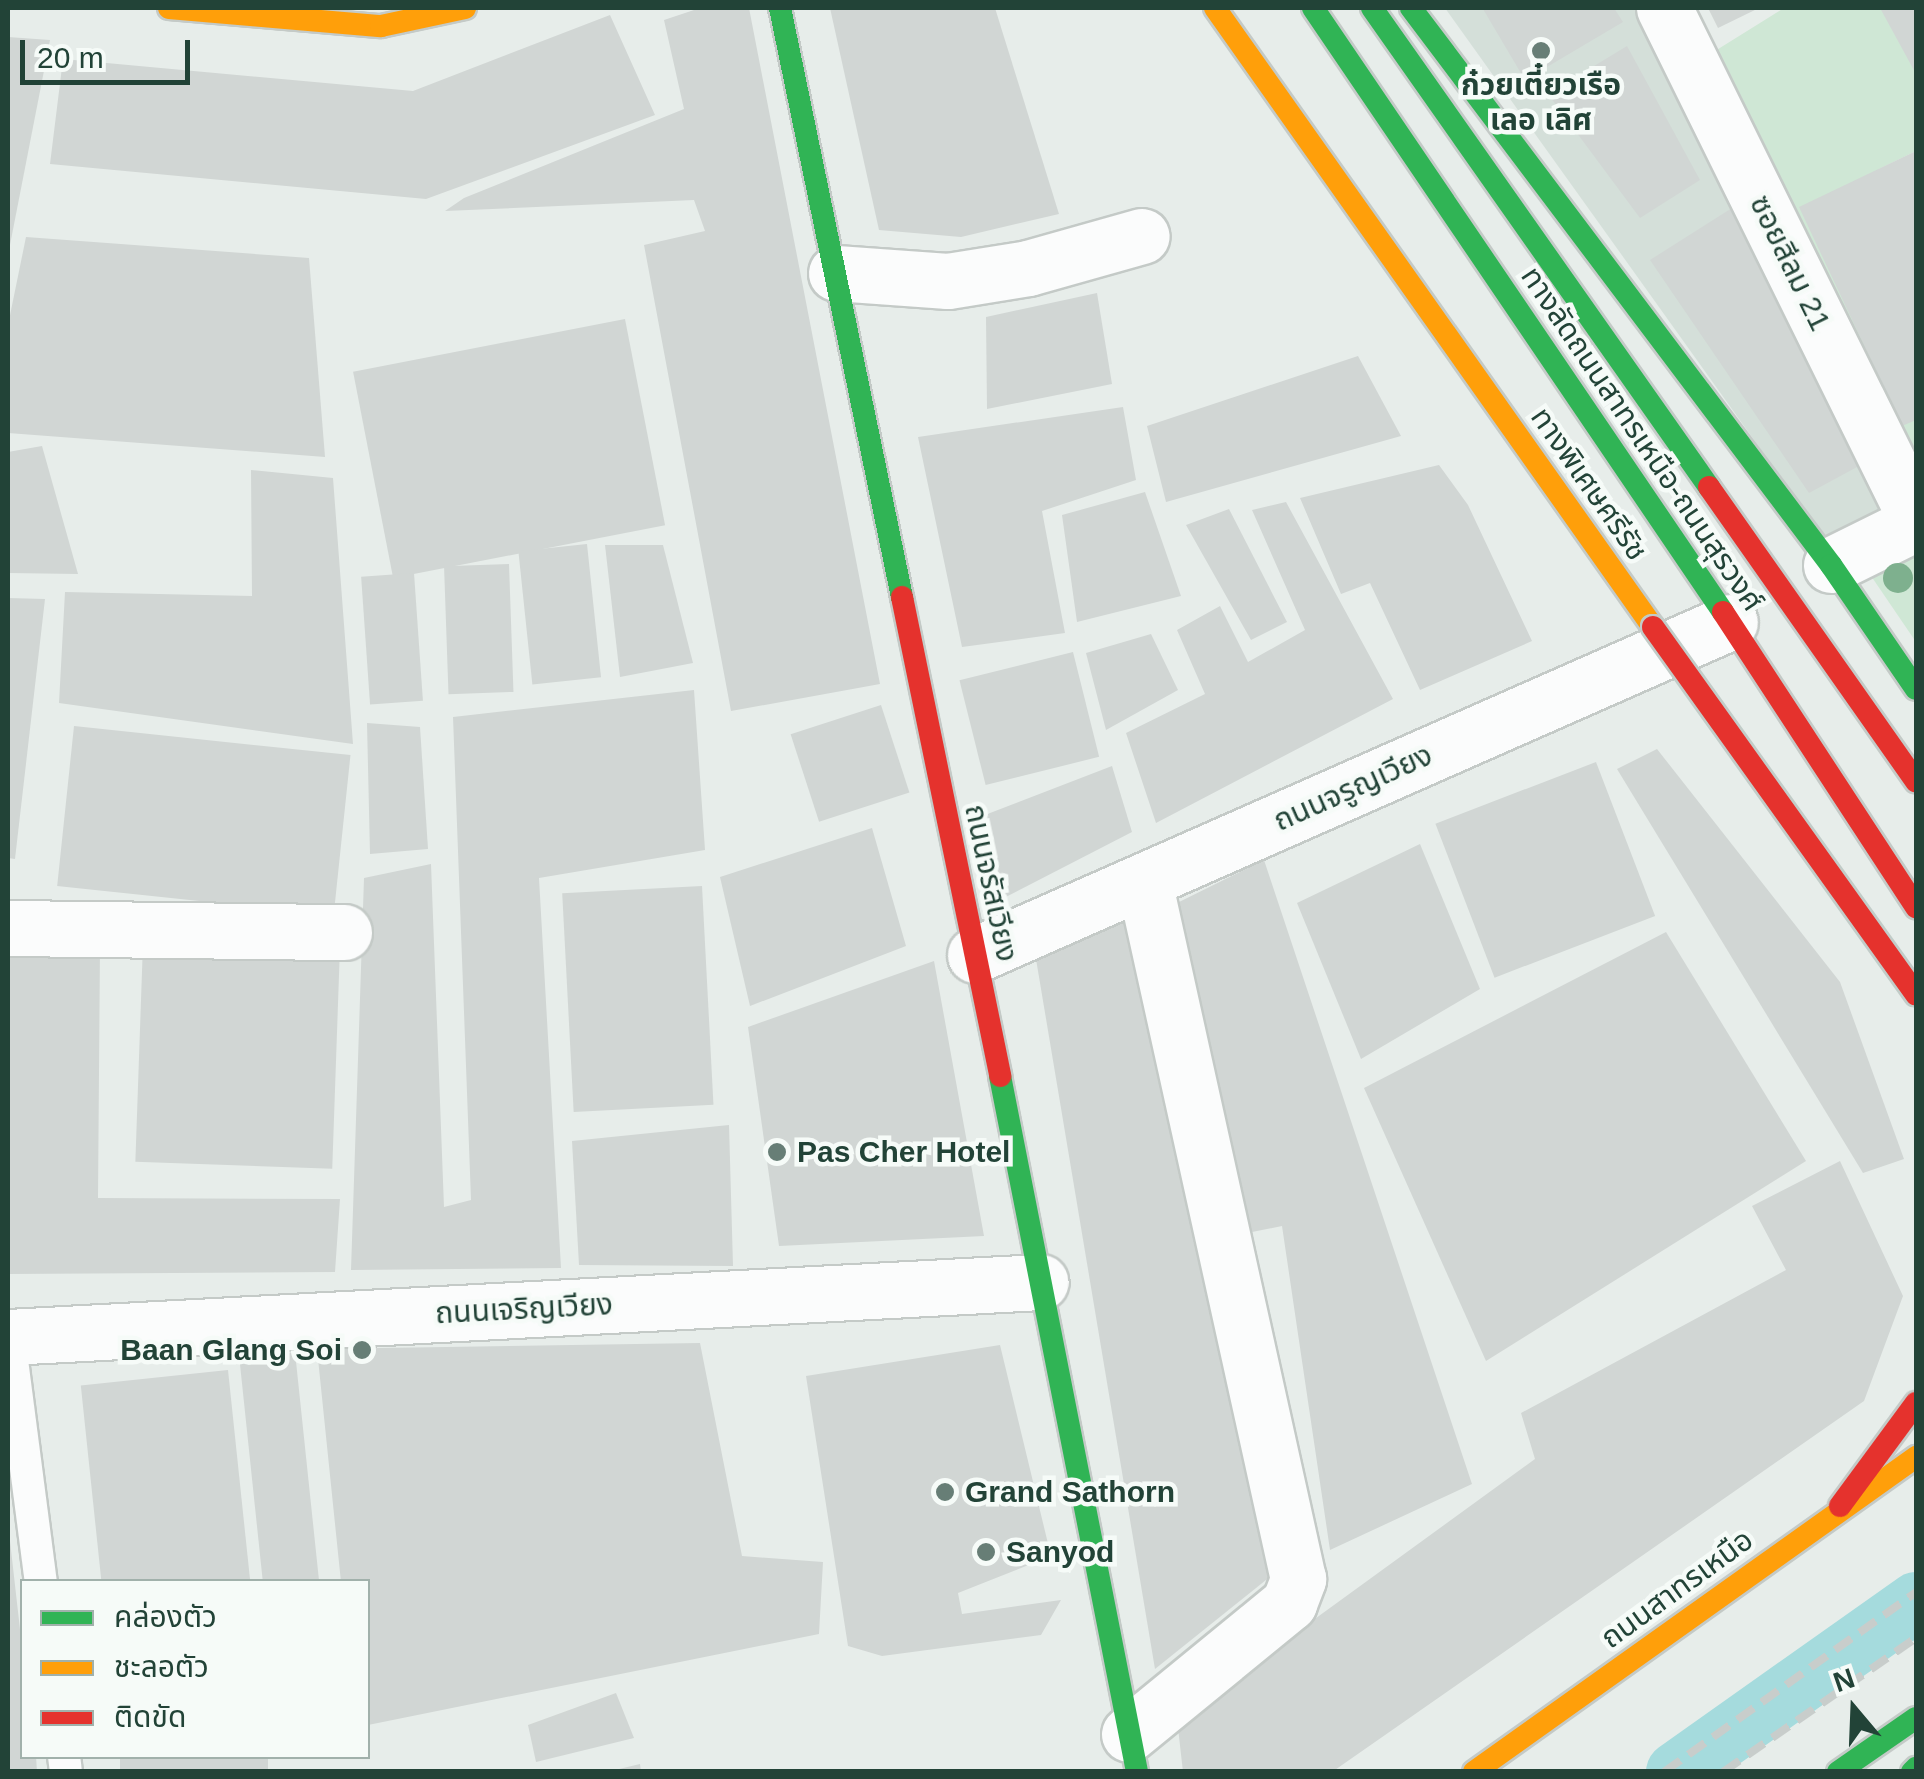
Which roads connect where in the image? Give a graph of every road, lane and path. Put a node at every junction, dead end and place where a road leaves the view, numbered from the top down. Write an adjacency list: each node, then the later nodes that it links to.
1 (169, 8): 2 (main road)
2 (465, 8)
3 (780, 8): 10 (main road, ถนนจรัสเวียง)
4 (1215, 8): 22 (main road, ทางพิเศษศรีรัช, bridge)
5 (1313, 8): 13 (main road, ทางลัดถนนสาทรเหนือ-ถนนสุรวงศ์)
6 (1372, 8): 15 (main road)
7 (1411, 8): 12 (main road)
8 (1664, 8): 11 (street, ซอยสีลม 21)
9 (1142, 236): 10 (street)
10 (836, 274): 21 (main road, ถนนจรัสเวียง)
11 (1916, 521): 12 (street)
12 (1831, 565): 14 (main road)
13 (1730, 622): 16 (main road, ทางลัดถนนสาทรเหนือ-ถนนสุรวงศ์); 17 (street, ถนนจรูญเวียง)
14 (1916, 689)
15 (1916, 782)
16 (1908, 878): 18 (main road, ทางลัดถนนสาทรเหนือ-ถนนสุรวงศ์)
17 (1144, 881): 21 (street, ถนนจรูญเวียง); 30 (street)
18 (1916, 908)
19 (8, 928): 20 (street)
20 (344, 932)
21 (975, 954): 23 (main road, ถนนจรัสเวียง)
22 (1916, 994)
23 (1041, 1282): 24 (street, ถนนเจริญเวียง); 30 (main road, ถนนจรัสเวียง)
24 (8, 1338): 28 (lane)
25 (1916, 1402): 27 (main road)
26 (1916, 1457): 27 (main road, ถนนสาทรเหนือ)
27 (1832, 1516): 31 (main road, ถนนสาทรเหนือ)
28 (41, 1579)
29 (1916, 1718): 32 (main road)
30 (1133, 1753)
31 (1474, 1772)
32 (1838, 1772)

